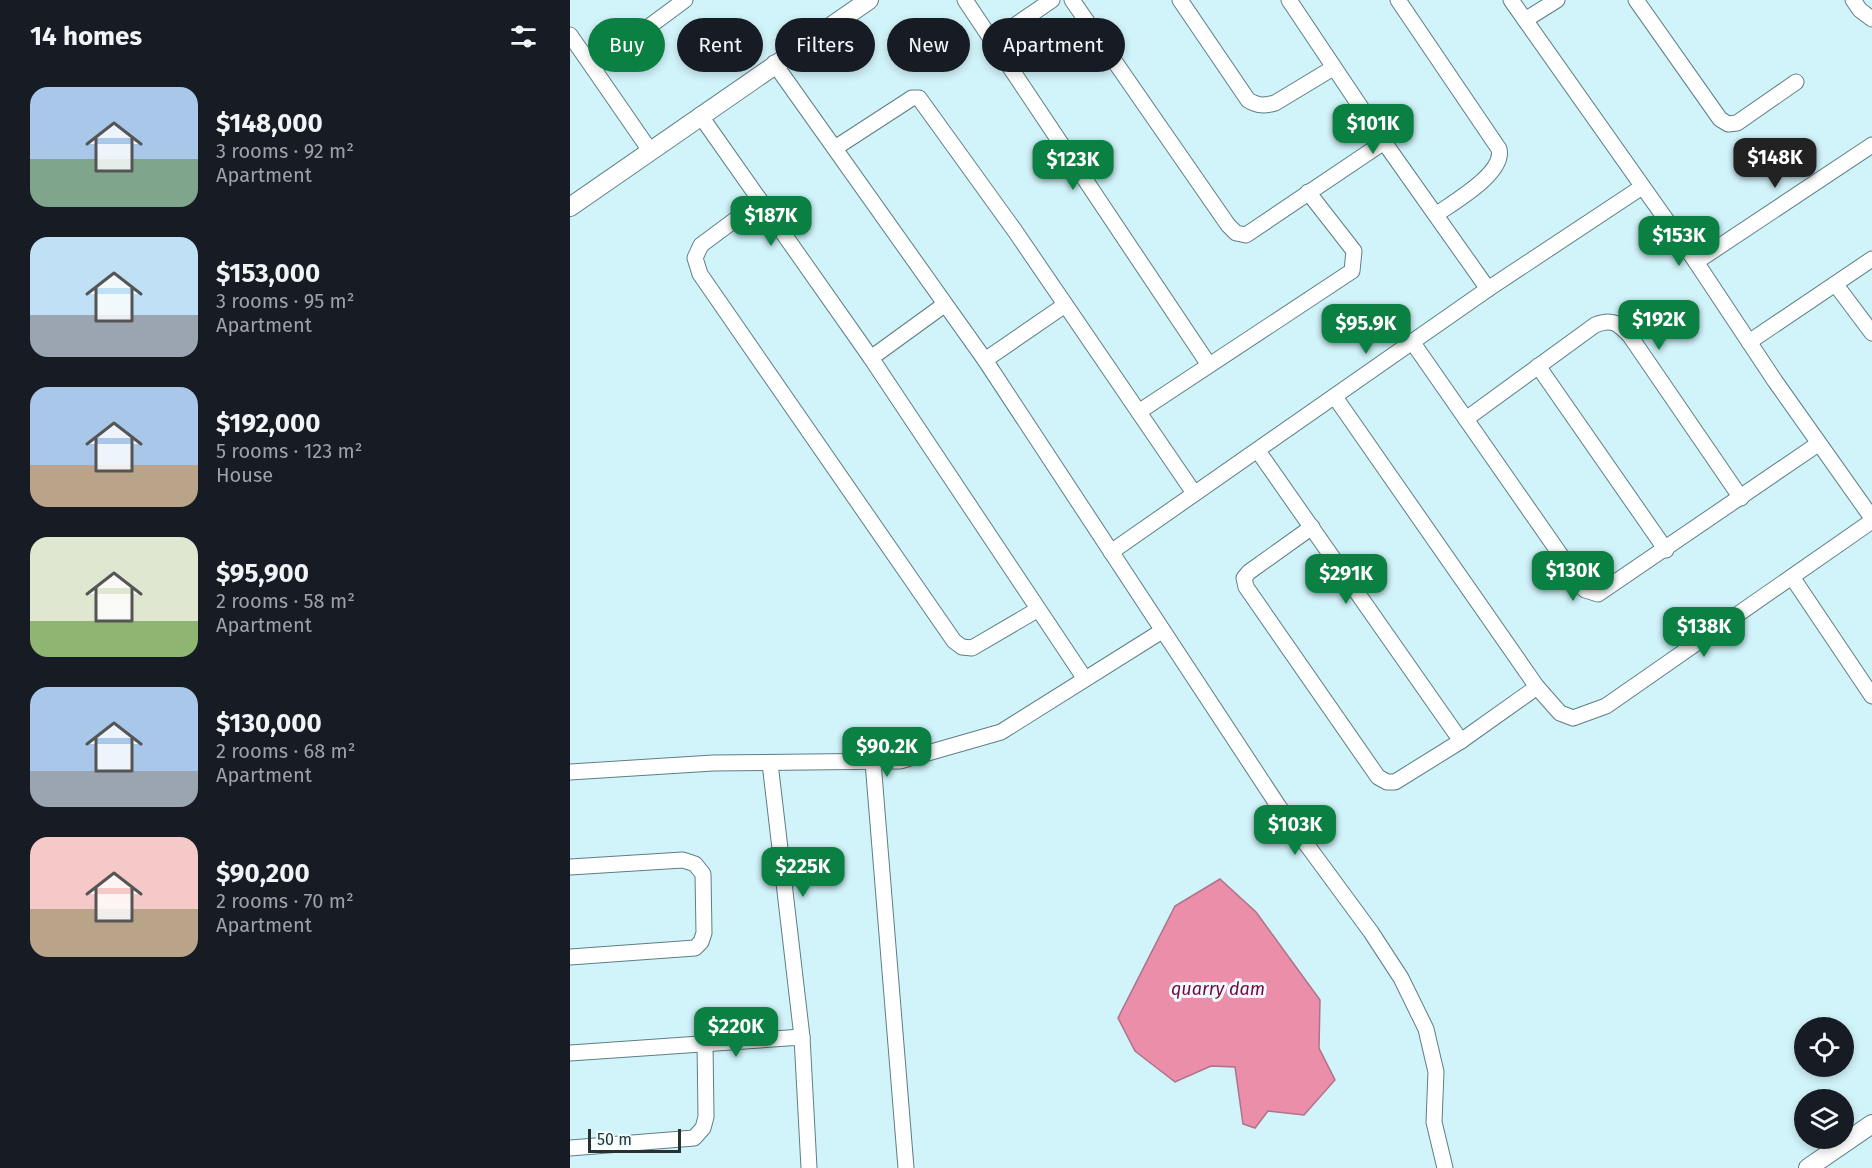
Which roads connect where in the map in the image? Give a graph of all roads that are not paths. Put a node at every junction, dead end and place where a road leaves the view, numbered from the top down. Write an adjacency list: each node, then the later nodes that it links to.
1 (684, 0): 13 (street)
2 (870, 0): 20 (street)
3 (964, 0): 17 (street)
4 (1052, 0): 14 (street)
5 (1072, 0): 31 (street)
6 (1180, 0): 21 (street)
7 (1289, 0): 21 (street)
8 (1398, 0): 34 (street)
9 (1511, 0): 16 (street)
10 (1557, 0): 16 (street)
11 (1636, 0): 24 (street)
12 (1853, 0): 15 (street)
13 (660, 18)
14 (1026, 18)
15 (1872, 19)
16 (1525, 20): 30 (street)
17 (982, 26)
18 (570, 35): 19 (street)
19 (588, 61)
20 (774, 63): 25 (street); 28 (street)
21 (1333, 68): 26 (street)
22 (596, 72): 29 (street)
23 (1013, 72): 46 (street)
24 (1796, 82)
25 (700, 115): 29 (street); 32 (street)
26 (1384, 142): 31 (street); 34 (street)
27 (1872, 145): 36 (street)
28 (835, 148): 39 (street); 40 (street)
29 (651, 152): 33 (street)
30 (1642, 187): 36 (street); 38 (street)
31 (1308, 192): 46 (street)
32 (759, 202): 44 (street); 60 (street)
33 (570, 207)
34 (1437, 214): 38 (street)
35 (1872, 259): 37 (street)
36 (1696, 262): 42 (street)
37 (1836, 285): 41 (street); 42 (street)
38 (1488, 289): 43 (street)
39 (945, 305): 44 (street); 45 (street)
40 (1065, 305): 45 (street); 49 (street)
41 (1872, 333)
42 (1749, 342): 51 (street)
43 (1413, 343): 48 (street); 50 (street)
44 (871, 358): 60 (street)
45 (985, 360): 58 (street)
46 (1209, 364): 49 (street)
47 (1538, 366): 50 (street); 54 (street); 57 (street)
48 (1335, 397): 52 (street); 63 (street)
49 (1140, 411): 53 (street)
50 (1466, 419): 57 (street)
51 (1818, 444): 54 (street); 55 (street)
52 (1258, 451): 53 (street); 56 (street)
53 (1194, 493): 58 (street)
54 (1741, 498): 57 (street)
55 (1872, 519): 59 (street)
56 (1312, 527): 65 (street); 65 (street)
57 (1666, 550)
58 (1111, 552): 61 (street)
59 (1792, 577): 63 (street); 64 (street)
60 (1037, 609): 62 (street)
61 (1161, 631): 62 (street); 78 (street)
62 (1085, 679): 66 (street)
63 (1537, 687): 65 (street)
64 (1872, 696)
65 (1461, 741)
66 (873, 762): 67 (street); 77 (street)
67 (770, 763): 68 (street); 71 (street)
68 (570, 772)
69 (570, 867): 70 (street)
70 (570, 957)
71 (802, 1037): 72 (street); 76 (street)
72 (705, 1043): 73 (street); 75 (street)
73 (570, 1053)
74 (1872, 1124): 79 (street)
75 (570, 1148)
76 (809, 1168)
77 (906, 1168)
78 (1445, 1168)
79 (1808, 1168)

